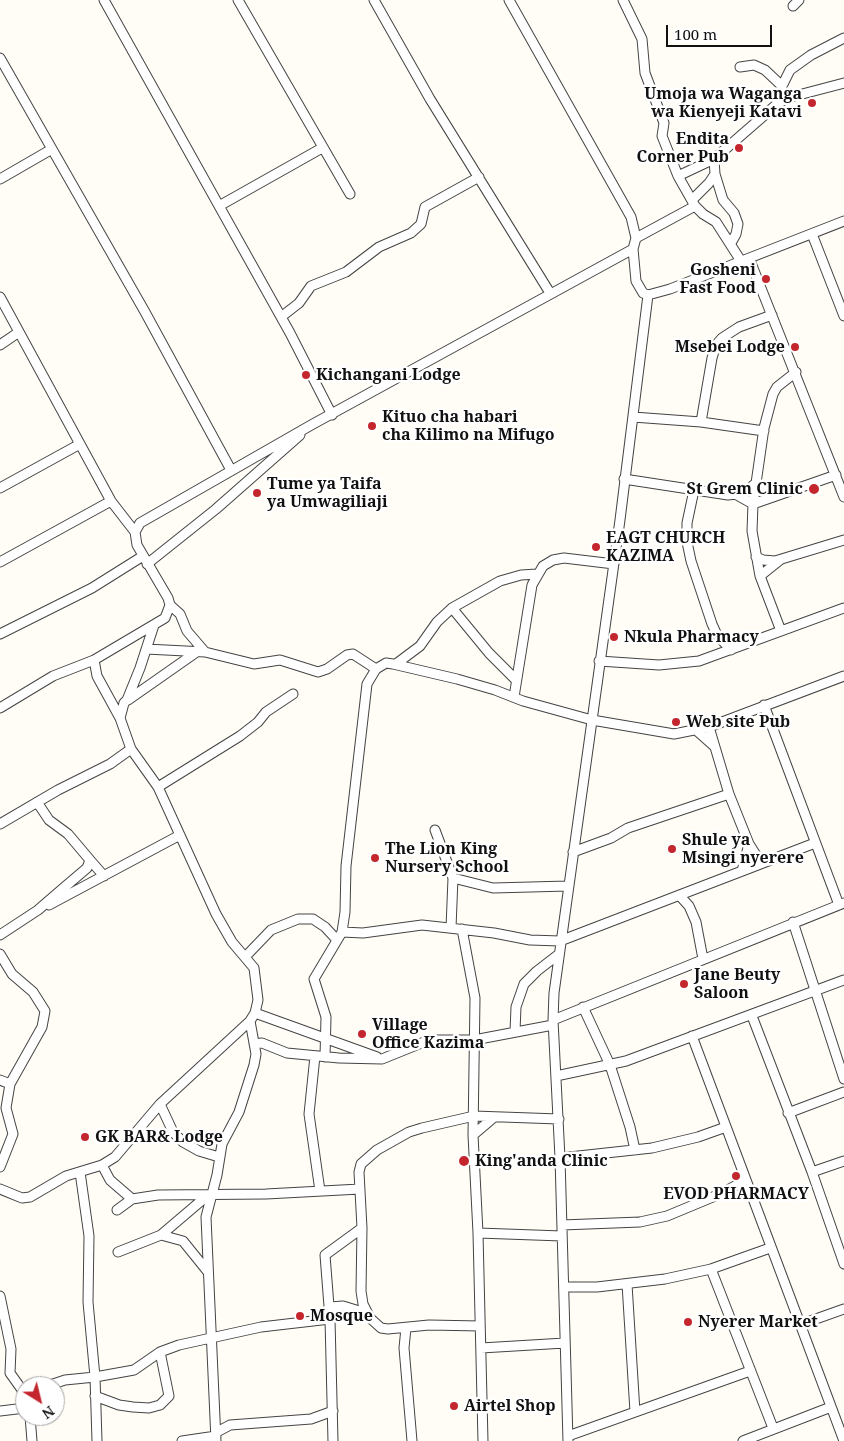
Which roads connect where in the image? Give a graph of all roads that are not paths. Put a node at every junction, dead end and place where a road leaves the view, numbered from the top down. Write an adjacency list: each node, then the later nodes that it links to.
1 (104, 0): 21 (street)
2 (238, 0): 13 (street)
3 (374, 0): 17 (street)
4 (509, 0): 24 (street)
5 (623, 0): 16 (street)
6 (844, 38): 10 (street)
7 (0, 58): 12 (street)
8 (740, 67): 10 (street)
9 (844, 83): 11 (street)
10 (782, 86): 11 (street)
11 (776, 105): 14 (street)
12 (52, 148): 18 (street); 46 (street)
13 (322, 148): 19 (street); 21 (street)
14 (714, 159): 15 (street); 16 (street)
15 (715, 174): 20 (street); 25 (street)
16 (678, 176): 20 (street)
17 (479, 177): 28 (street); 34 (street)
18 (0, 178)
19 (350, 194)
20 (694, 203): 24 (street); 25 (street)
21 (219, 206): 34 (street)
22 (844, 221): 23 (street)
23 (812, 234): 27 (street); 29 (street)
24 (636, 238): 26 (street)
25 (731, 243): 27 (street)
26 (633, 249): 28 (street); 30 (street)
27 (745, 260): 30 (street); 32 (street)
28 (550, 293): 38 (street)
29 (840, 293): 33 (street)
30 (648, 295): 39 (street)
31 (0, 297): 35 (street)
32 (772, 315): 37 (street); 40 (street)
33 (844, 316)
34 (281, 317): 38 (street)
35 (19, 332): 36 (street); 44 (street)
36 (0, 345)
37 (796, 372): 43 (street); 47 (street)
38 (332, 415): 41 (street)
39 (633, 417): 40 (street); 48 (street)
40 (701, 422): 42 (street)
41 (313, 424): 46 (street); 59 (street)
42 (752, 429): 43 (street); 45 (street)
43 (764, 431): 45 (street)
44 (80, 444): 50 (street); 54 (street)
45 (762, 445): 49 (street)
46 (231, 470): 56 (street)
47 (836, 475): 53 (street); 55 (street)
48 (624, 479): 51 (street); 62 (street)
49 (756, 483): 52 (street); 55 (street)
50 (0, 488)
51 (694, 490): 52 (street); 71 (street)
52 (737, 495): 55 (street)
53 (844, 497)
54 (111, 500): 56 (street); 61 (street)
55 (753, 504): 58 (street)
56 (135, 532): 59 (street)
57 (842, 538): 60 (street)
58 (756, 557): 60 (street); 64 (street)
59 (145, 560): 65 (street); 70 (street)
60 (780, 560): 64 (street)
61 (0, 562)
62 (614, 564): 63 (street); 77 (street)
63 (537, 574): 66 (street); 81 (street)
64 (760, 576): 69 (street)
65 (170, 605): 68 (street); 74 (street)
66 (452, 608): 78 (street); 81 (street)
67 (844, 608): 69 (street)
68 (154, 625): 72 (street); 76 (street)
69 (781, 631): 73 (street)
70 (0, 634)
71 (717, 635): 73 (street); 75 (street)
72 (146, 649): 74 (street); 84 (street)
73 (731, 650): 75 (street)
74 (201, 651): 79 (street); 84 (street)
75 (715, 655): 77 (street)
76 (94, 660): 86 (street); 87 (street)
77 (599, 661): 88 (street)
78 (396, 664): 79 (street); 83 (street)
79 (376, 669): 115 (street)
80 (844, 676): 85 (street)
81 (516, 680): 83 (street)
82 (293, 694): 93 (street)
83 (514, 697): 88 (street)
84 (127, 700): 87 (street)
85 (764, 706): 89 (street); 99 (street)
86 (0, 708)
87 (120, 718): 92 (street)
88 (592, 720): 90 (street); 101 (street)
89 (709, 726): 90 (street); 91 (street)
90 (696, 731): 91 (street)
91 (715, 748): 94 (street)
92 (131, 749): 93 (street); 95 (street)
93 (158, 787): 98 (street)
94 (729, 794): 100 (street); 101 (street)
95 (37, 802): 96 (street); 102 (street)
96 (0, 824)
97 (435, 830): 106 (street)
98 (180, 835): 105 (street); 119 (street)
99 (815, 842): 103 (street); 109 (street)
100 (749, 844): 103 (street); 104 (street)
101 (573, 852): 107 (street)
102 (90, 860): 105 (street); 110 (street)
103 (761, 863): 104 (street)
104 (742, 871): 108 (street)
105 (104, 876): 110 (street)
106 (453, 878): 107 (street); 112 (street)
107 (568, 886): 116 (street)
108 (679, 895): 116 (street); 120 (street)
109 (842, 904): 111 (street)
110 (38, 910): 114 (street)
111 (793, 922): 120 (street); 122 (street)
112 (451, 928): 113 (street); 115 (street)
113 (462, 929): 116 (street); 131 (street)
114 (0, 935)
115 (340, 936): 119 (street); 130 (street)
116 (560, 942): 118 (street)
117 (0, 954): 140 (street)
118 (559, 954): 127 (street); 128 (street)
119 (245, 958): 124 (street)
120 (703, 959): 123 (street)
121 (844, 980): 122 (street)
122 (816, 991): 125 (street); 138 (street)
123 (583, 1007): 127 (street); 136 (street)
124 (255, 1013): 126 (street); 130 (street)
125 (752, 1016): 129 (street); 143 (street)
126 (250, 1021): 132 (street); 142 (street)
127 (553, 1022): 128 (street); 137 (street)
128 (515, 1030): 131 (street)
129 (692, 1036): 136 (street); 149 (street)
130 (325, 1038): 134 (street); 135 (street)
131 (474, 1040): 135 (street); 145 (street)
132 (254, 1044): 133 (street); 152 (street)
133 (315, 1056): 134 (street); 162 (street)
134 (325, 1057): 135 (street)
135 (382, 1059)
136 (610, 1065): 137 (street); 151 (street)
137 (556, 1076): 148 (street)
138 (844, 1079)
139 (0, 1080): 140 (street)
140 (10, 1084): 156 (street)
141 (844, 1092): 143 (street)
142 (160, 1104): 144 (street); 147 (street)
143 (788, 1113): 158 (street)
144 (151, 1116): 147 (street); 155 (street)
145 (474, 1116): 146 (street); 150 (street); 161 (street)
146 (493, 1118): 148 (street); 150 (street)
147 (167, 1120): 152 (street)
148 (559, 1120): 153 (street)
149 (726, 1127): 151 (street); 159 (street)
150 (473, 1135): 168 (street)
151 (635, 1150): 153 (street)
152 (219, 1157): 163 (street)
153 (560, 1158): 166 (street)
154 (844, 1161): 158 (street)
155 (102, 1165): 157 (street); 164 (street)
156 (0, 1167)
157 (80, 1172): 160 (street); 191 (street)
158 (812, 1172): 173 (street)
159 (746, 1180): 166 (street); 171 (street)
160 (0, 1189)
161 (360, 1189): 162 (street); 167 (street)
162 (320, 1191): 163 (street)
163 (210, 1195): 164 (street); 169 (street); 175 (street)
164 (132, 1199): 165 (street)
165 (117, 1210)
166 (562, 1226): 170 (street)
167 (362, 1228): 179 (street); 181 (street)
168 (478, 1233): 170 (street); 184 (street)
169 (162, 1235): 172 (street); 175 (street)
170 (562, 1236): 177 (street)
171 (770, 1248): 174 (street); 183 (street)
172 (118, 1252)
173 (844, 1264)
174 (711, 1269): 176 (street); 190 (street)
175 (208, 1272): 186 (street)
176 (627, 1284): 177 (street); 199 (street)
177 (565, 1287): 187 (street)
178 (0, 1296): 192 (street)
179 (330, 1307): 181 (street); 182 (street)
180 (844, 1310): 183 (street)
181 (366, 1313): 185 (street)
182 (330, 1319): 186 (street); 198 (street)
183 (799, 1325): 195 (street)
184 (480, 1326): 185 (street); 188 (street)
185 (406, 1328): 210 (street)
186 (210, 1338): 189 (street); 200 (street)
187 (565, 1343): 188 (street); 205 (street)
188 (481, 1348): 211 (street)
189 (160, 1352): 191 (street); 194 (street)
190 (750, 1371): 199 (street); 203 (street)
191 (95, 1377): 193 (street); 194 (street)
192 (15, 1380)
193 (65, 1380)
194 (95, 1396): 207 (street)
195 (831, 1407): 203 (street); 213 (street)
196 (15, 1409): 197 (street)
197 (0, 1411)
198 (332, 1411): 201 (street); 209 (street)
199 (635, 1412): 205 (street)
200 (216, 1417): 201 (street); 204 (street)
201 (230, 1425): 204 (street)
202 (31, 1426): 206 (street)
203 (773, 1428): 212 (street)
204 (217, 1437): 208 (street)
205 (568, 1438)
206 (32, 1441)
207 (97, 1441)
208 (182, 1441)
209 (333, 1441)
210 (412, 1441)
211 (483, 1441)
212 (743, 1441)
213 (844, 1441)

